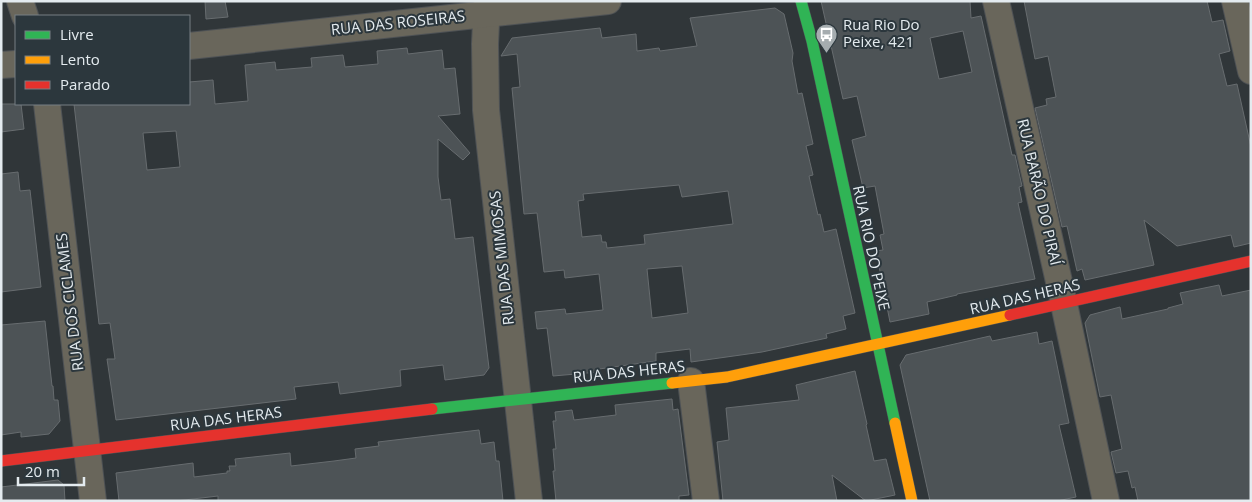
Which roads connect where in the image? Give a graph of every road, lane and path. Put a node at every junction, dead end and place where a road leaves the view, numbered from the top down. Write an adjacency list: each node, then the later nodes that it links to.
1 (20, 1): 7 (street)
2 (608, 1): 6 (street, RUA DAS ROSEIRAS)
3 (801, 1): 15 (street, RUA RIO DO PEIXE)
4 (996, 1): 14 (street, RUA BARÃO DO PIRAÍ)
5 (1235, 1): 11 (street)
6 (487, 8): 8 (street, RUA DAS ROSEIRAS); 17 (street, RUA DAS MIMOSAS)
7 (25, 15)
8 (190, 46)
9 (15, 64): 10 (street)
10 (1, 66)
11 (1251, 71)
12 (46, 105): 18 (street, RUA DOS CICLAMES)
13 (1251, 261): 14 (street, RUA DAS HERAS)
14 (1064, 304): 15 (street, RUA DAS HERAS); 24 (street, RUA BARÃO DO PIRAÍ)
15 (877, 345): 16 (street, RUA DAS HERAS); 23 (street, RUA RIO DO PEIXE)
16 (691, 381): 17 (street, RUA DAS HERAS); 22 (street)
17 (518, 399): 18 (street, RUA DAS HERAS); 21 (street, RUA DAS MIMOSAS)
18 (88, 451): 19 (street, RUA DAS HERAS); 20 (street, RUA DOS CICLAMES)
19 (1, 461)
20 (93, 501)
21 (529, 501)
22 (706, 501)
23 (912, 501)
24 (1106, 501)

